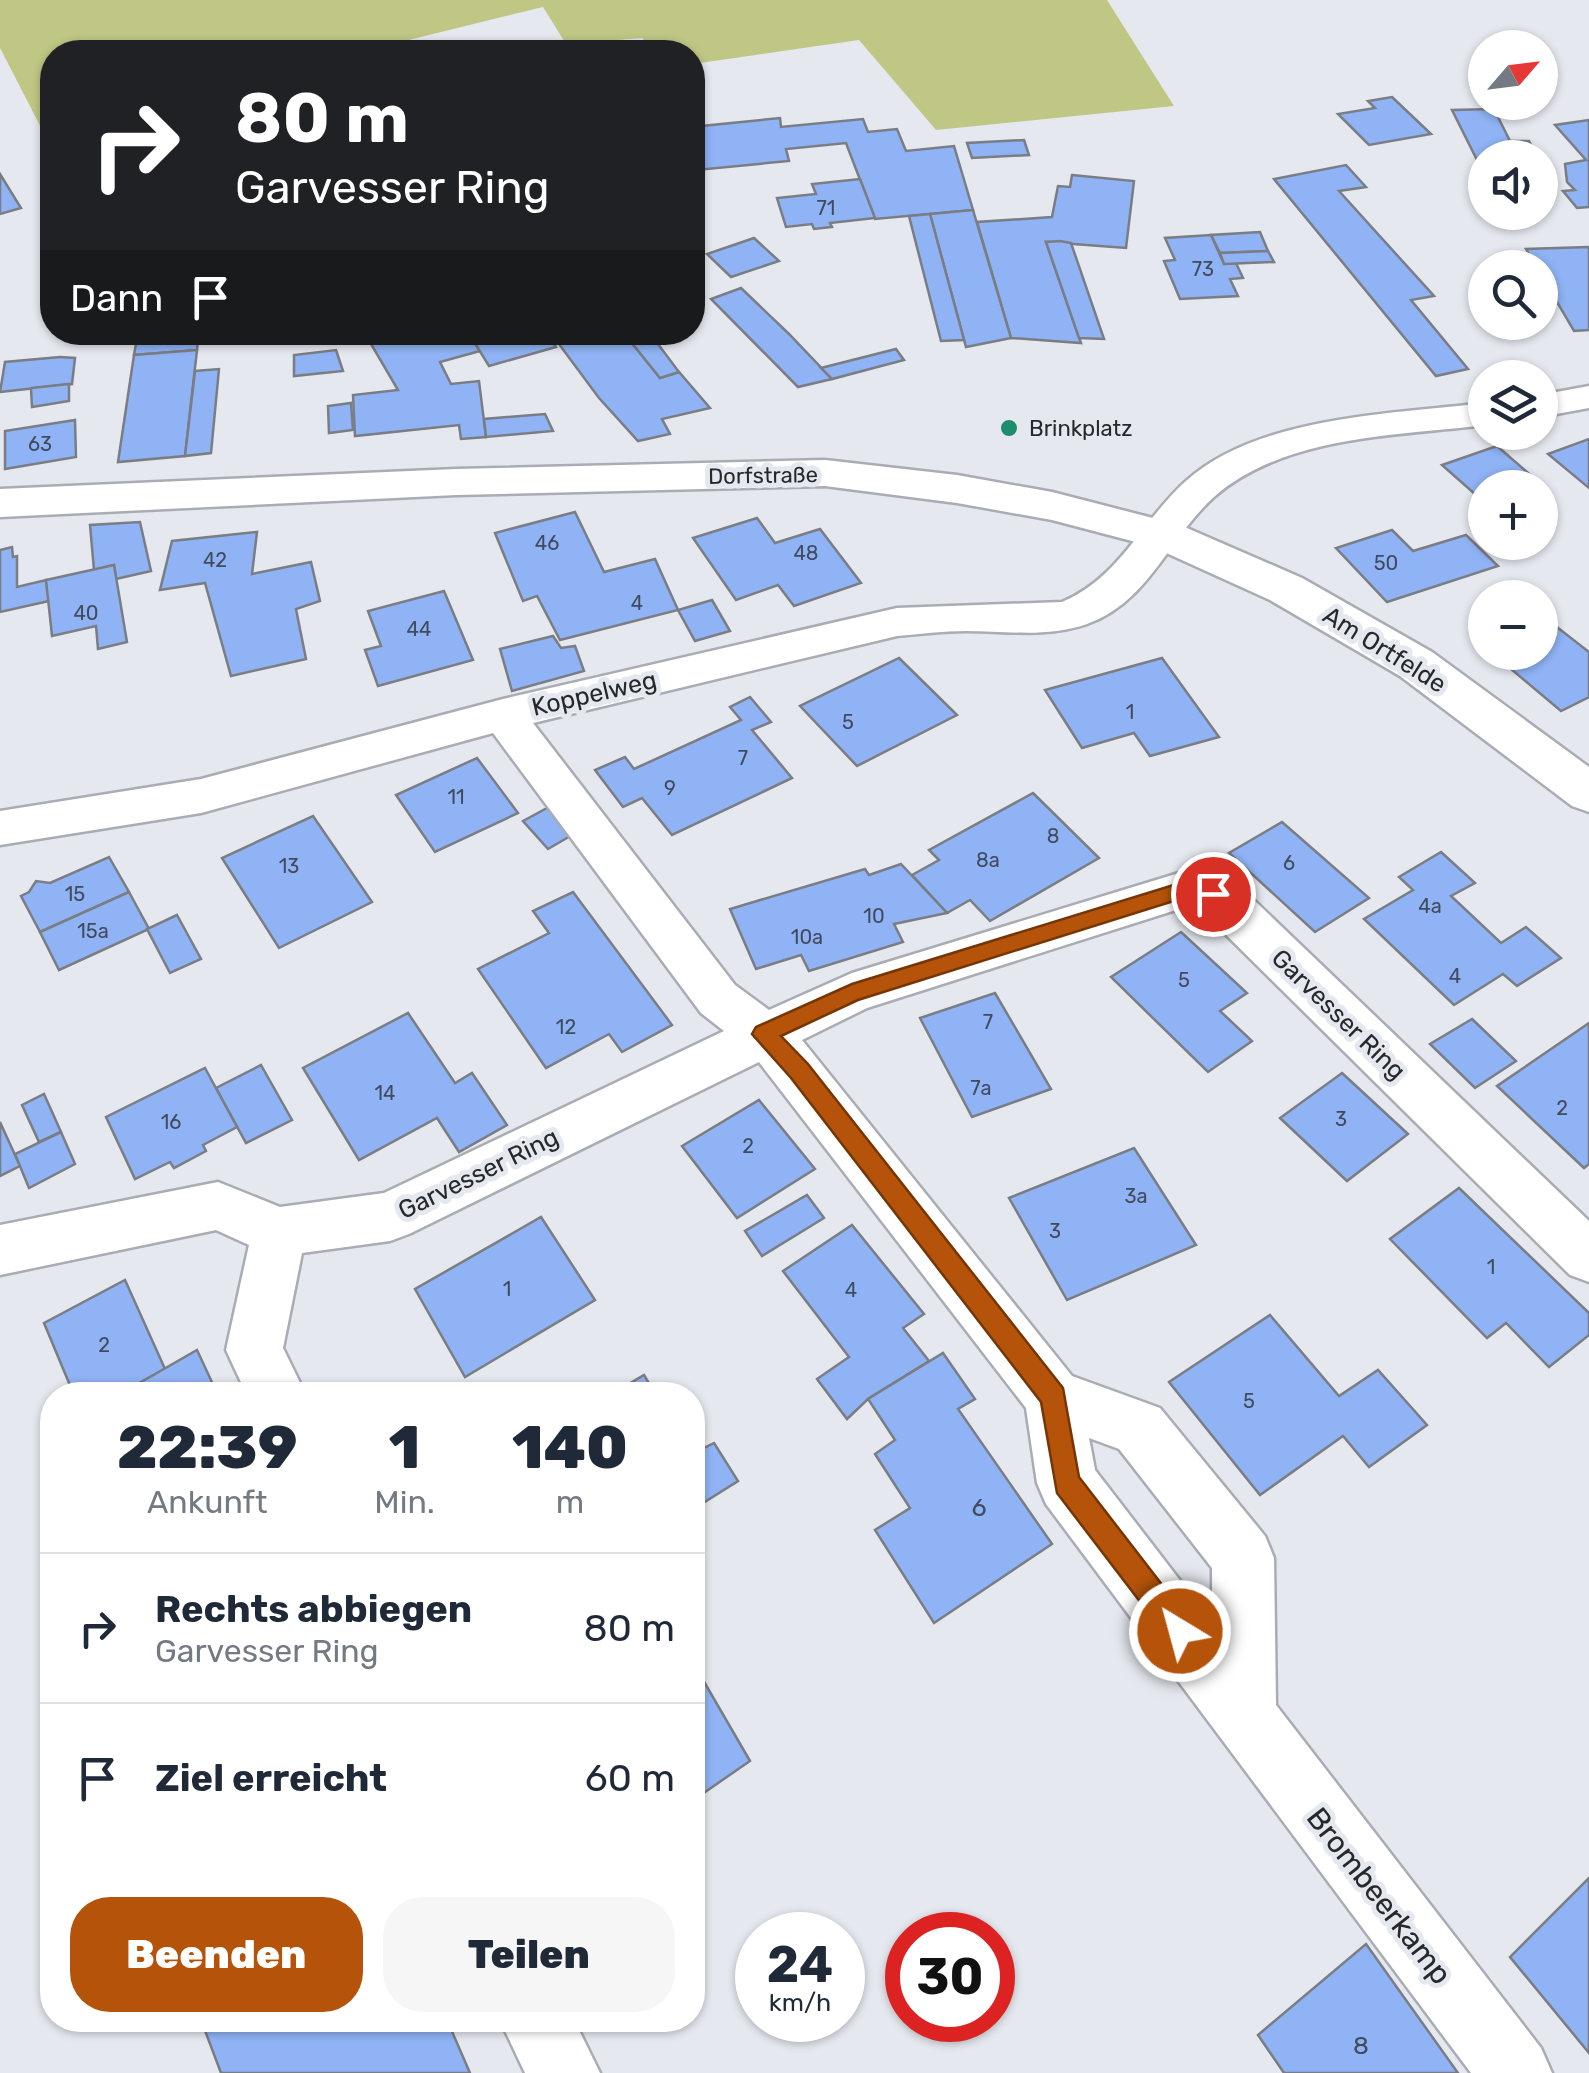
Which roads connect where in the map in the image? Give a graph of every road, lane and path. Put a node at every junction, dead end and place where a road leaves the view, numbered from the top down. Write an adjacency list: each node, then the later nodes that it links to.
1 (1589, 397): 2 (street)
2 (1558, 403)
3 (1468, 416): 5 (street)
4 (0, 504): 5 (street, Dorfstraße)
5 (1164, 535): 6 (street, Koppelweg); 7 (street, Am Ortfelde)
6 (503, 715): 8 (street, Koppelweg); 9 (street)
7 (1589, 793)
8 (0, 828)
9 (764, 1034): 10 (street, Garvesser Ring); 12 (street, Garvesser Ring); 14 (street, Brombeerkamp)
10 (280, 1232): 11 (street); 13 (street)
11 (0, 1250)
12 (1589, 1257)
13 (270, 1382)
14 (1053, 1397): 15 (street, Brombeerkamp); 15 (street)
15 (1244, 1718): 16 (street, Brombeerkamp)
16 (1516, 2073)

